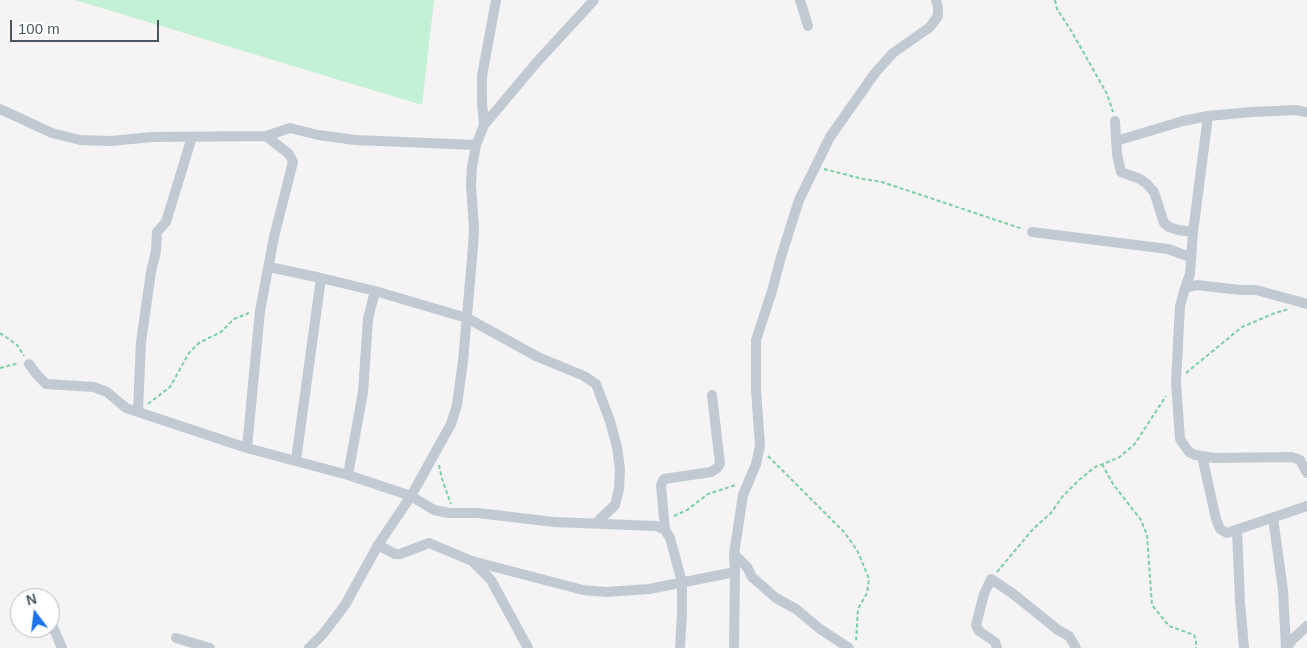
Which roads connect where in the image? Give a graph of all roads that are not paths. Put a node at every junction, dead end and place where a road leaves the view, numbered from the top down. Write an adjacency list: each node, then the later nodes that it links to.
1 (496, 0): 10 (street)
2 (594, 0): 10 (street)
3 (800, 0): 5 (street)
4 (939, 2): 39 (street)
5 (808, 26)
6 (0, 109): 12 (street)
7 (1307, 112): 8 (street)
8 (1208, 116): 13 (street); 16 (street)
9 (1115, 121): 13 (street)
10 (484, 125): 14 (street)
11 (266, 136): 12 (street); 14 (street); 18 (street)
12 (192, 137): 26 (street)
13 (1116, 141): 16 (street)
14 (476, 145): 23 (street)
15 (1032, 232): 17 (street)
16 (1193, 232): 17 (street)
17 (1190, 257): 20 (street)
18 (268, 267): 19 (street); 27 (street)
19 (321, 278): 21 (street); 29 (street)
20 (1185, 288): 22 (street); 28 (street)
21 (374, 291): 23 (street); 31 (street)
22 (1304, 303)
23 (467, 318): 32 (street); 35 (street)
24 (29, 364): 26 (street)
25 (712, 395): 36 (street)
26 (138, 411): 27 (street)
27 (248, 448): 29 (street)
28 (1202, 456): 30 (street); 37 (street)
29 (296, 460): 31 (street)
30 (1307, 473)
31 (348, 475): 32 (street)
32 (411, 496): 35 (street); 38 (street)
33 (1307, 506): 34 (street)
34 (1273, 518): 37 (street); 54 (street)
35 (596, 523): 36 (street)
36 (665, 530): 42 (street)
37 (1237, 530): 53 (street)
38 (378, 545): 40 (street); 46 (street)
39 (734, 554): 41 (street); 50 (street)
40 (472, 561): 42 (street); 47 (street)
41 (735, 572): 42 (street); 49 (street)
42 (682, 582): 48 (street)
43 (1307, 626): 54 (street)
44 (176, 638): 45 (street)
45 (210, 648)
46 (309, 648)
47 (528, 648)
48 (680, 648)
49 (734, 648)
50 (849, 648)
51 (997, 648): 52 (street)
52 (1076, 648)
53 (1244, 648)
54 (1287, 648)

